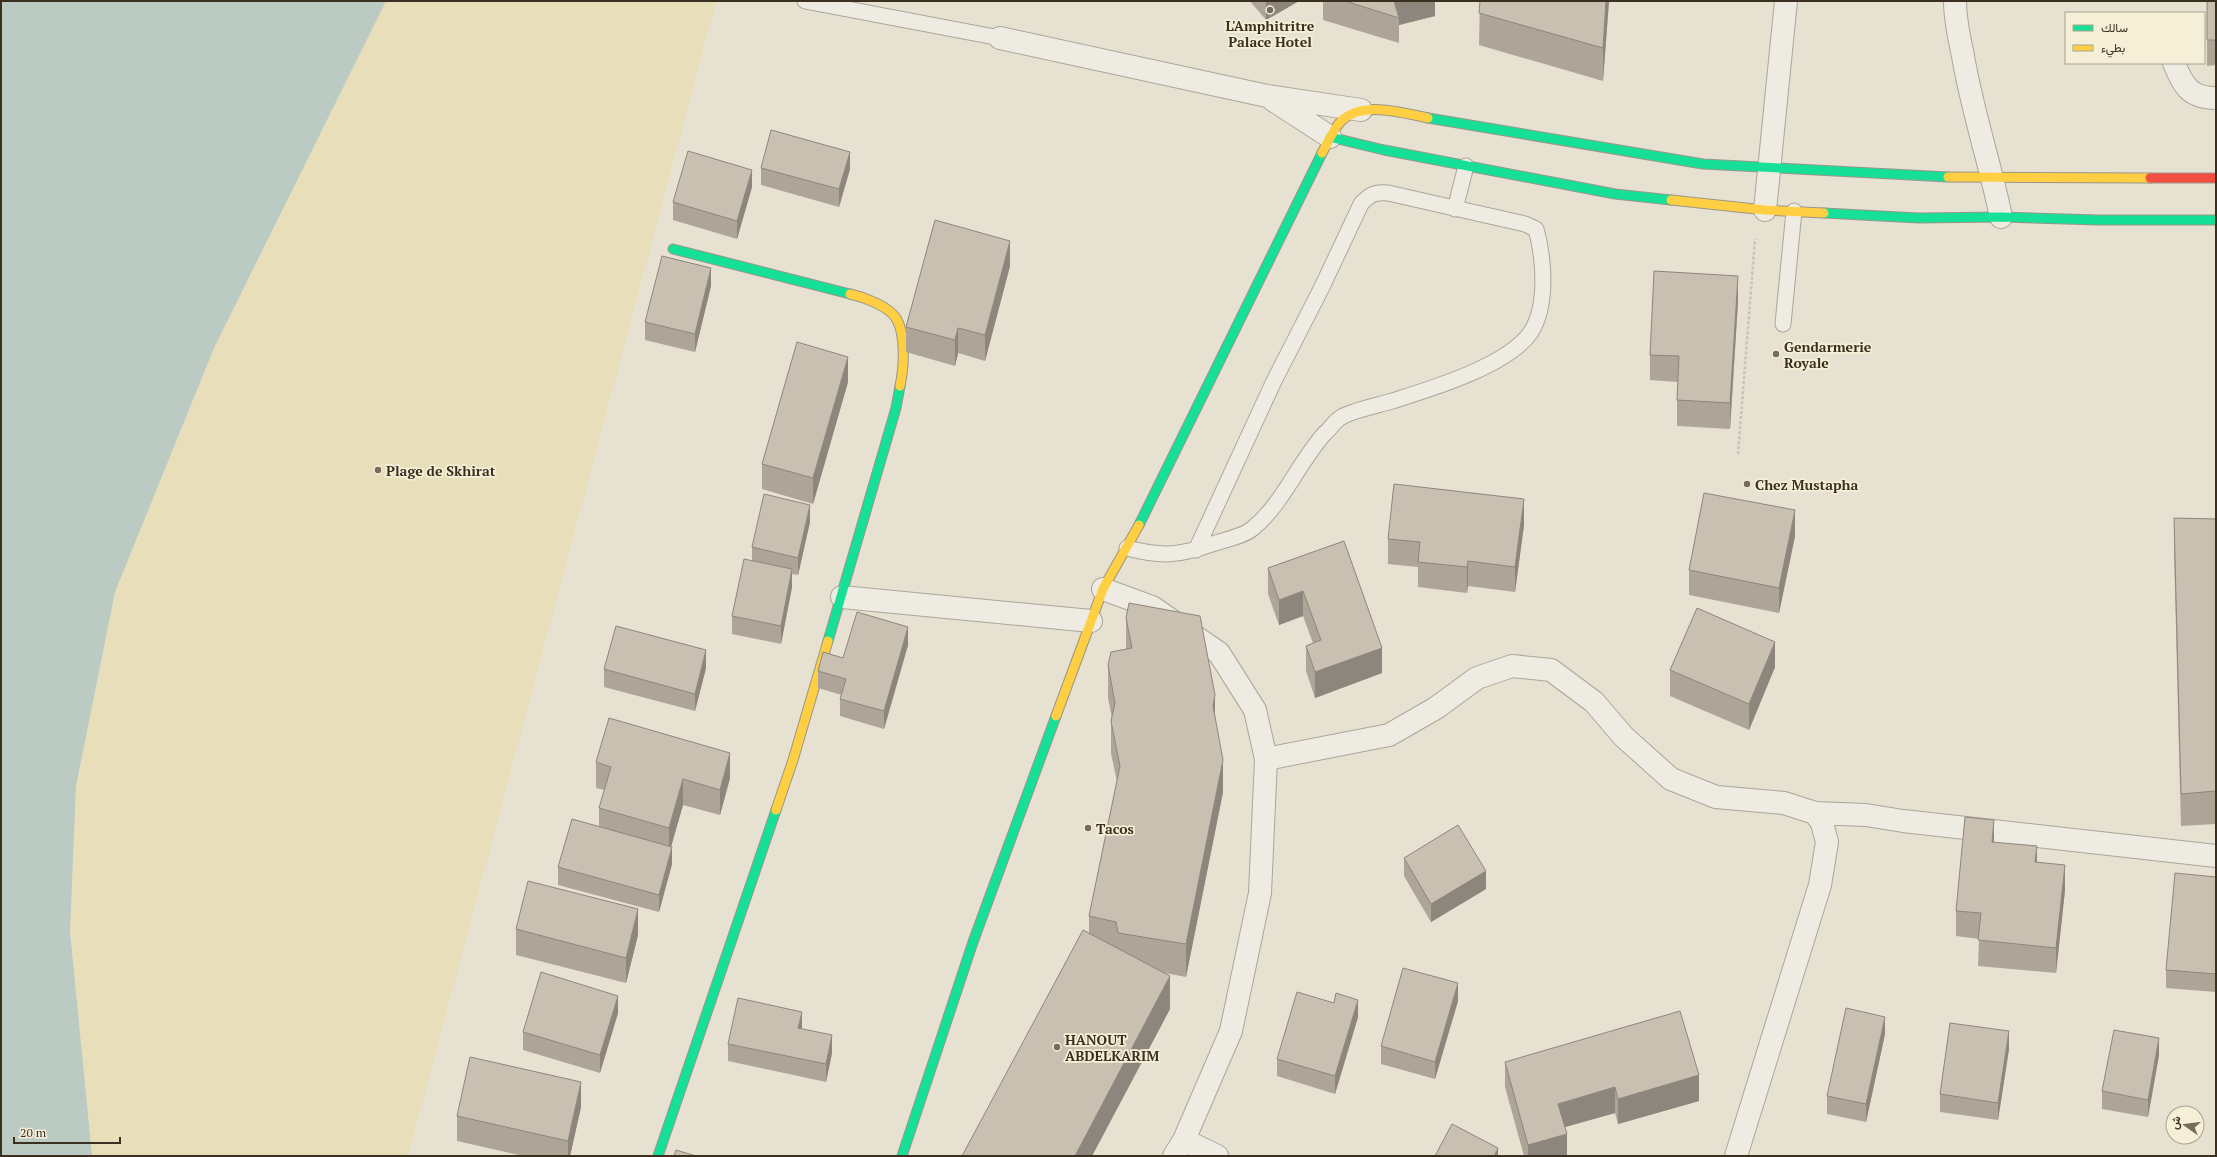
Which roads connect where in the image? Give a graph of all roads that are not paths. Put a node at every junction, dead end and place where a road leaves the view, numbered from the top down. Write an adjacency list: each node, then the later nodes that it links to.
1 (805, 1): 4 (lane)
2 (1786, 1): 11 (street)
3 (1955, 1): 12 (street)
4 (1000, 38): 6 (street)
5 (2174, 64): 7 (street)
6 (1267, 96): 8 (street); 9 (street)
7 (2216, 98)
8 (1361, 110): 9 (street); 11 (street)
9 (1330, 137): 10 (street); 21 (street)
10 (1466, 166): 14 (lane); 15 (street)
11 (1768, 168): 12 (street); 15 (street)
12 (1993, 178): 13 (street); 17 (street)
13 (2216, 178)
14 (1455, 209): 22 (lane); 22 (lane)
15 (1761, 209): 16 (street)
16 (1794, 211): 17 (street); 20 (lane)
17 (2001, 217): 18 (street)
18 (2216, 220)
19 (673, 249): 24 (street)
20 (1783, 324)
21 (1127, 548): 22 (lane); 23 (street)
22 (1196, 550)
23 (1103, 589): 25 (street); 26 (street)
24 (842, 597): 25 (street); 30 (street)
25 (1091, 621): 31 (street)
26 (1266, 760): 27 (street); 29 (street)
27 (1815, 813): 28 (street); 33 (street)
28 (2216, 856)
29 (1179, 1148): 32 (street)
30 (658, 1156)
31 (902, 1156)
32 (1217, 1156)
33 (1736, 1156)

